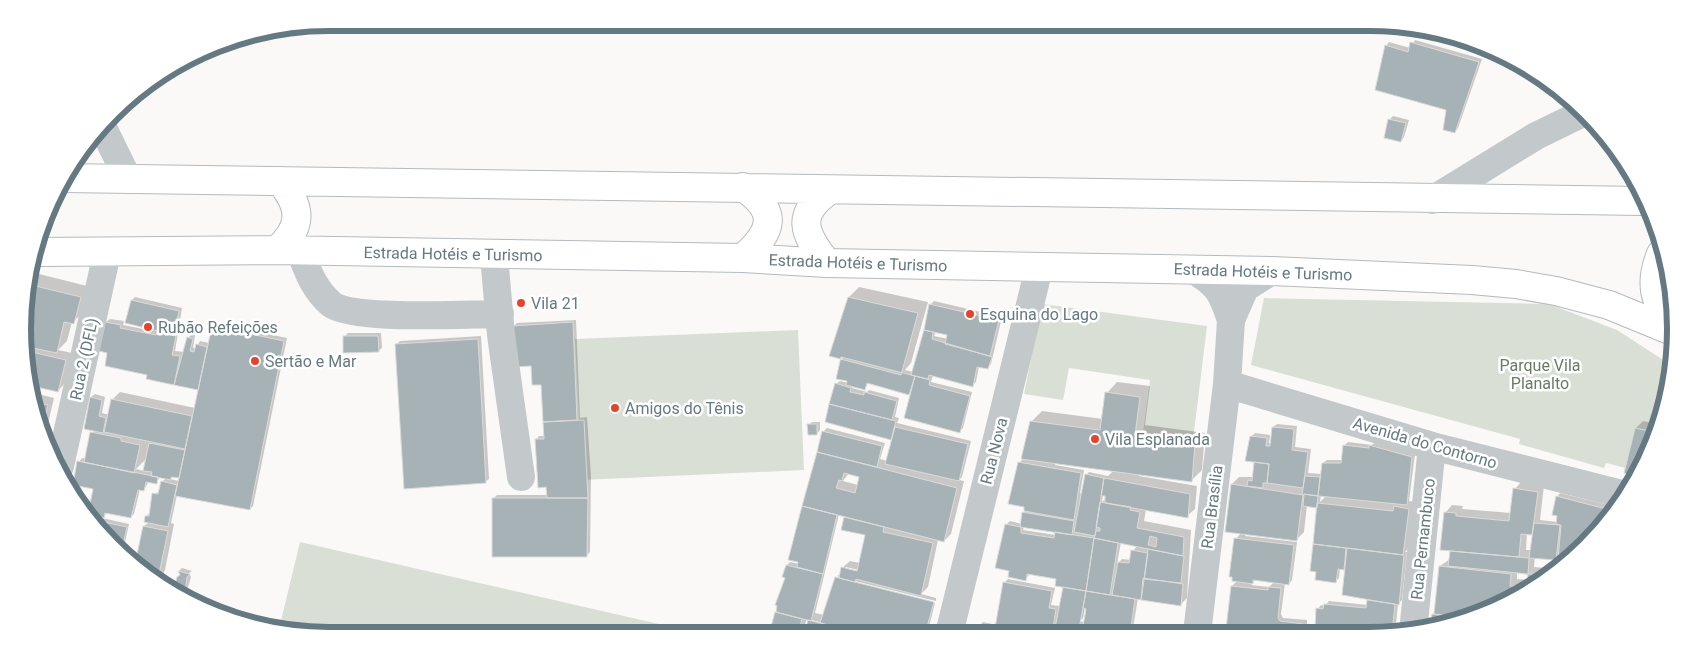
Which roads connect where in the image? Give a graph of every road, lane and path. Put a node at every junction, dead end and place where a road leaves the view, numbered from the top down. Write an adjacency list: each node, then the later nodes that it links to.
1 (1577, 115): 8 (street)
2 (105, 133): 4 (street)
3 (72, 178): 4 (main road)
4 (128, 179): 5 (main road)
5 (280, 181): 6 (main road); 10 (main road)
6 (743, 187): 7 (main road); 14 (main road)
7 (830, 190): 8 (main road); 16 (main road)
8 (1432, 200): 9 (main road)
9 (1638, 201)
10 (288, 251): 12 (main road, Estrada Hotéis e Turismo); 13 (main road, Estrada Hotéis e Turismo); 20 (street)
11 (41, 252): 12 (main road, Estrada Hotéis e Turismo)
12 (107, 252): 26 (street, Rua 2 (DFL))
13 (494, 256): 14 (main road, Estrada Hotéis e Turismo); 20 (street)
14 (743, 258): 16 (main road, Estrada Hotéis e Turismo)
15 (1659, 262): 22 (main road)
16 (827, 263): 17 (main road, Estrada Hotéis e Turismo)
17 (1039, 268): 18 (main road, Estrada Hotéis e Turismo); 30 (street, Rua Nova)
18 (1194, 270): 19 (main road, Estrada Hotéis e Turismo); 21 (street, Rua Brasília)
19 (1272, 271): 21 (street, Rua Brasília); 23 (main road, Estrada Hotéis e Turismo)
20 (500, 314): 27 (street)
21 (1230, 320): 24 (street, Rua Brasília)
22 (1667, 321)
23 (1667, 328)
24 (1227, 384): 25 (street, Avenida do Contorno); 31 (street, Rua Brasília)
25 (1432, 446): 28 (street, Avenida do Contorno); 29 (street, Rua Pernambuco)
26 (61, 460)
27 (521, 477)
28 (1618, 493)
29 (1414, 623)
30 (951, 627)
31 (1198, 627)

